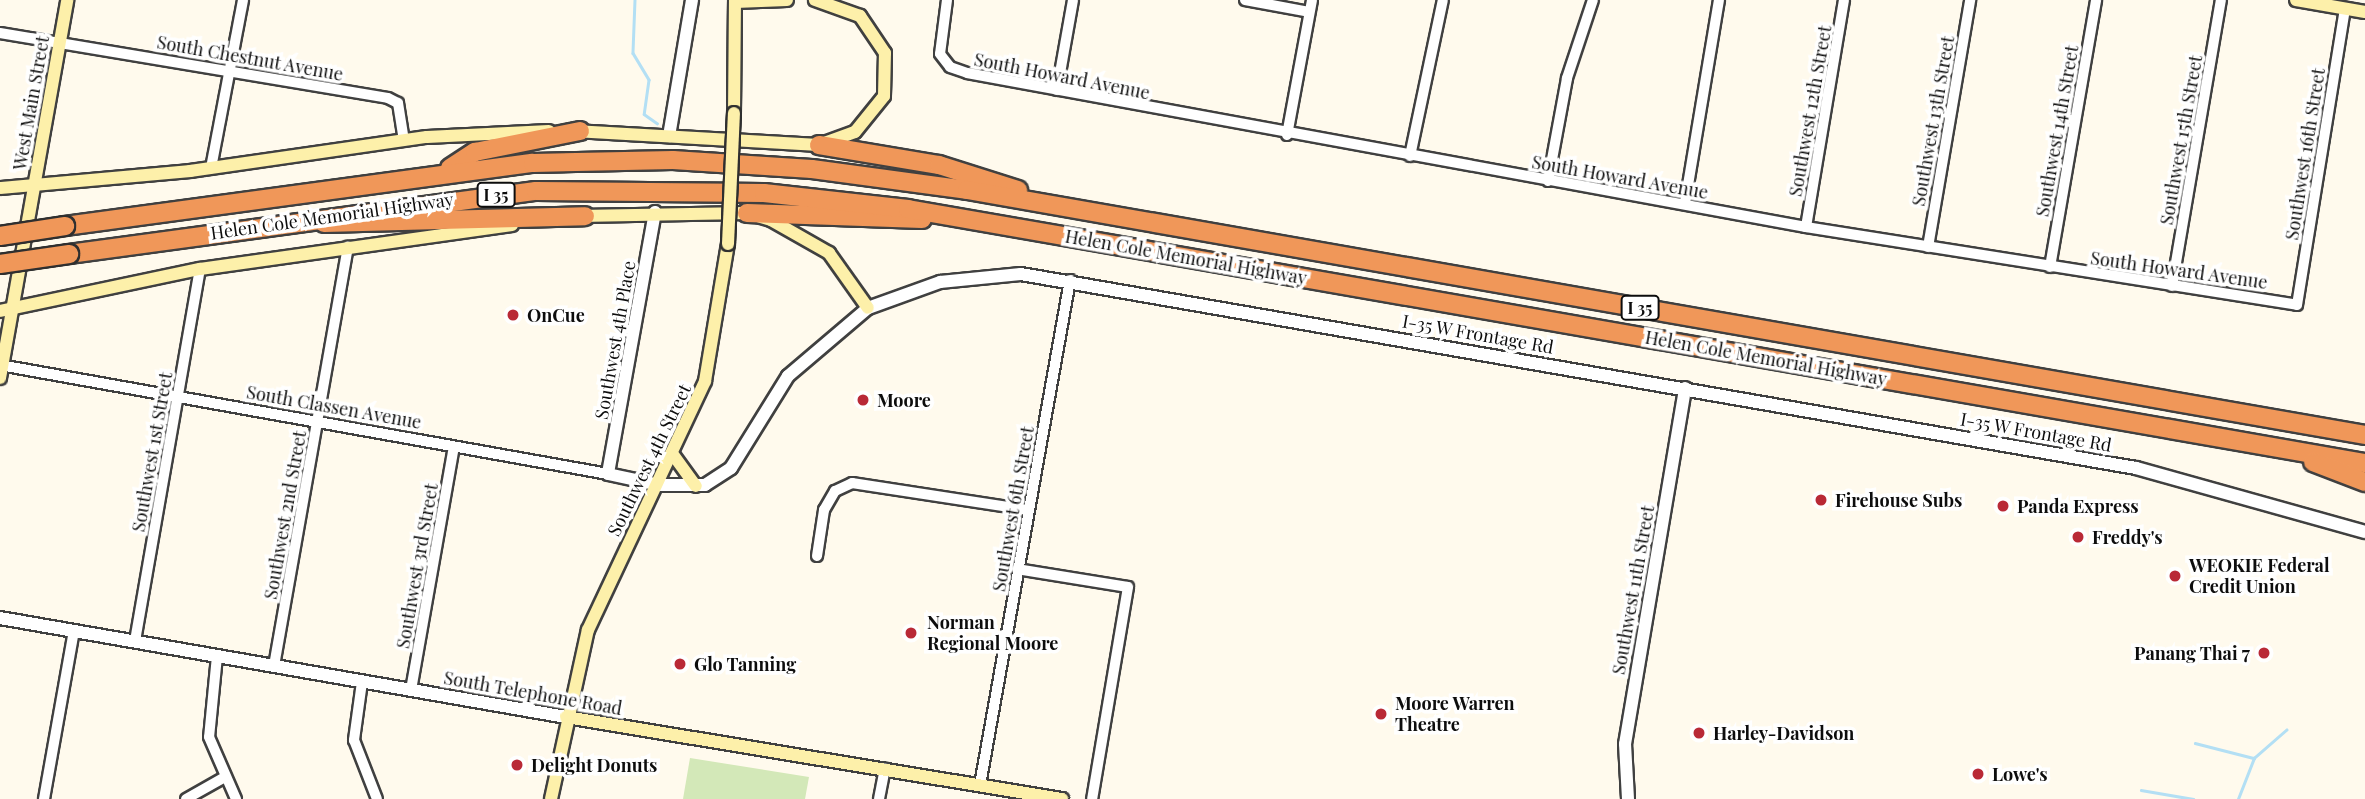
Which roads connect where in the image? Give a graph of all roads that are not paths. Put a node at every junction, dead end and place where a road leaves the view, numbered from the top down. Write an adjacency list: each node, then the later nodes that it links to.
1 (67, 0): 23 (main road, West Main Street)
2 (243, 0): 24 (street)
3 (692, 0): 28 (street)
4 (788, 0): 18 (main road)
5 (815, 0): 30 (main road)
6 (947, 0): 25 (street, South Howard Avenue)
7 (1073, 0): 25 (street)
8 (1245, 0): 20 (street)
9 (1312, 0): 20 (street)
10 (1443, 0): 31 (street)
11 (1593, 0): 34 (street)
12 (1719, 0): 37 (street)
13 (1844, 0): 44 (street, Southwest 12th Street)
14 (1970, 0): 47 (street, Southwest 13th Street)
15 (2096, 0): 49 (street, Southwest 14th Street)
16 (2221, 0): 52 (street, Southwest 15th Street)
17 (2296, 0): 19 (main road)
18 (735, 1): 65 (main road, Southwest 4th Street, bridge)
19 (2345, 9): 21 (main road); 53 (street, Southwest 16th Street)
20 (1309, 12): 27 (street)
21 (2365, 12)
22 (0, 33): 23 (street, South Chestnut Avenue)
23 (59, 42): 24 (street, South Chestnut Avenue); 35 (main road, West Main Street)
24 (229, 70): 29 (street, South Chestnut Avenue); 32 (street)
25 (1057, 90): 27 (street, South Howard Avenue)
26 (580, 131): 28 (main road); 29 (main road); 33 (highway)
27 (1287, 135): 31 (street, South Howard Avenue)
28 (669, 136): 30 (main road)
29 (404, 140): 32 (main road)
30 (819, 145): 38 (highway)
31 (1410, 156): 34 (street, South Howard Avenue)
32 (211, 168): 35 (main road)
33 (445, 171): 38 (highway, Helen Cole Memorial Highway / I 35); 45 (highway, Helen Cole Memorial Highway / I 35, bridge)
34 (1549, 181): 37 (street, South Howard Avenue)
35 (34, 183): 36 (main road); 55 (main road, West Main Street)
36 (0, 188)
37 (1685, 203): 44 (street, South Howard Avenue)
38 (1064, 207): 59 (highway, Helen Cole Memorial Highway / I 35)
39 (655, 212): 40 (main road); 41 (main road); 67 (street, Southwest 4th Place)
40 (747, 214): 42 (highway); 54 (main road)
41 (584, 216): 43 (highway); 46 (main road)
42 (956, 217): 43 (highway, Helen Cole Memorial Highway / I 35); 64 (highway, Helen Cole Memorial Highway / I 35)
43 (289, 221): 48 (highway, Helen Cole Memorial Highway / I 35, bridge)
44 (1806, 227): 47 (street, South Howard Avenue)
45 (0, 236)
46 (348, 246): 50 (main road); 60 (street, Southwest 2nd Street)
47 (1928, 247): 49 (street, South Howard Avenue)
48 (0, 264)
49 (2050, 267): 52 (street, South Howard Avenue)
50 (200, 269): 55 (main road); 58 (street, Southwest 1st Street)
51 (1070, 280): 54 (street, I-35 W Frontage Rd); 57 (street, I-35 W Frontage Rd); 71 (street, Southwest 6th Street)
52 (2172, 286): 53 (street, South Howard Avenue)
53 (2297, 305)
54 (868, 308): 70 (street, I-35 W Frontage Rd)
55 (6, 310): 56 (main road, West Main Street)
56 (1, 369): 58 (street, South Classen Avenue)
57 (1685, 388): 72 (street, I-35 W Frontage Rd); 95 (street, Southwest 11th Street)
58 (177, 397): 60 (street, South Classen Avenue); 77 (street, Southwest 1st Street)
59 (2287, 421): 61 (highway); 62 (highway, Helen Cole Memorial Highway / I 35)
60 (318, 422): 63 (street, South Classen Avenue); 79 (street, Southwest 2nd Street)
61 (2365, 422)
62 (2365, 435)
63 (454, 447): 67 (street, South Classen Avenue); 81 (street, Southwest 3rd Street)
64 (2274, 447): 66 (highway, Helen Cole Memorial Highway / I 35); 68 (highway)
65 (674, 456): 69 (main road, Southwest 4th Street); 70 (main road)
66 (2365, 463)
67 (608, 474): 69 (street, South Classen Avenue)
68 (2365, 482)
69 (659, 485): 70 (street, I-35 W Frontage Rd); 82 (main road, Southwest 4th Street)
70 (696, 486)
71 (1029, 510): 73 (street); 74 (street, Southwest 6th Street)
72 (2365, 533)
73 (817, 556)
74 (1017, 569): 85 (street, Southwest 6th Street); 94 (street)
75 (0, 618): 76 (street, South Telephone Road)
76 (74, 631): 77 (street, South Telephone Road); 87 (street)
77 (135, 641): 78 (street, South Telephone Road)
78 (217, 656): 79 (street, South Telephone Road); 84 (street)
79 (274, 666): 80 (street, South Telephone Road)
80 (362, 682): 81 (street, South Telephone Road); 90 (street)
81 (411, 690): 82 (street, South Telephone Road)
82 (566, 717): 83 (main road, South Telephone Road); 91 (main road, Southwest 4th Street)
83 (885, 769): 85 (main road, South Telephone Road); 92 (street)
84 (225, 777): 88 (street); 89 (street)
85 (980, 785): 86 (main road, South Telephone Road)
86 (1008, 795): 93 (main road, South Telephone Road)
87 (44, 799)
88 (186, 799)
89 (236, 799)
90 (377, 799)
91 (551, 799)
92 (879, 799)
93 (1062, 799)
94 (1092, 799)
95 (1628, 799)

